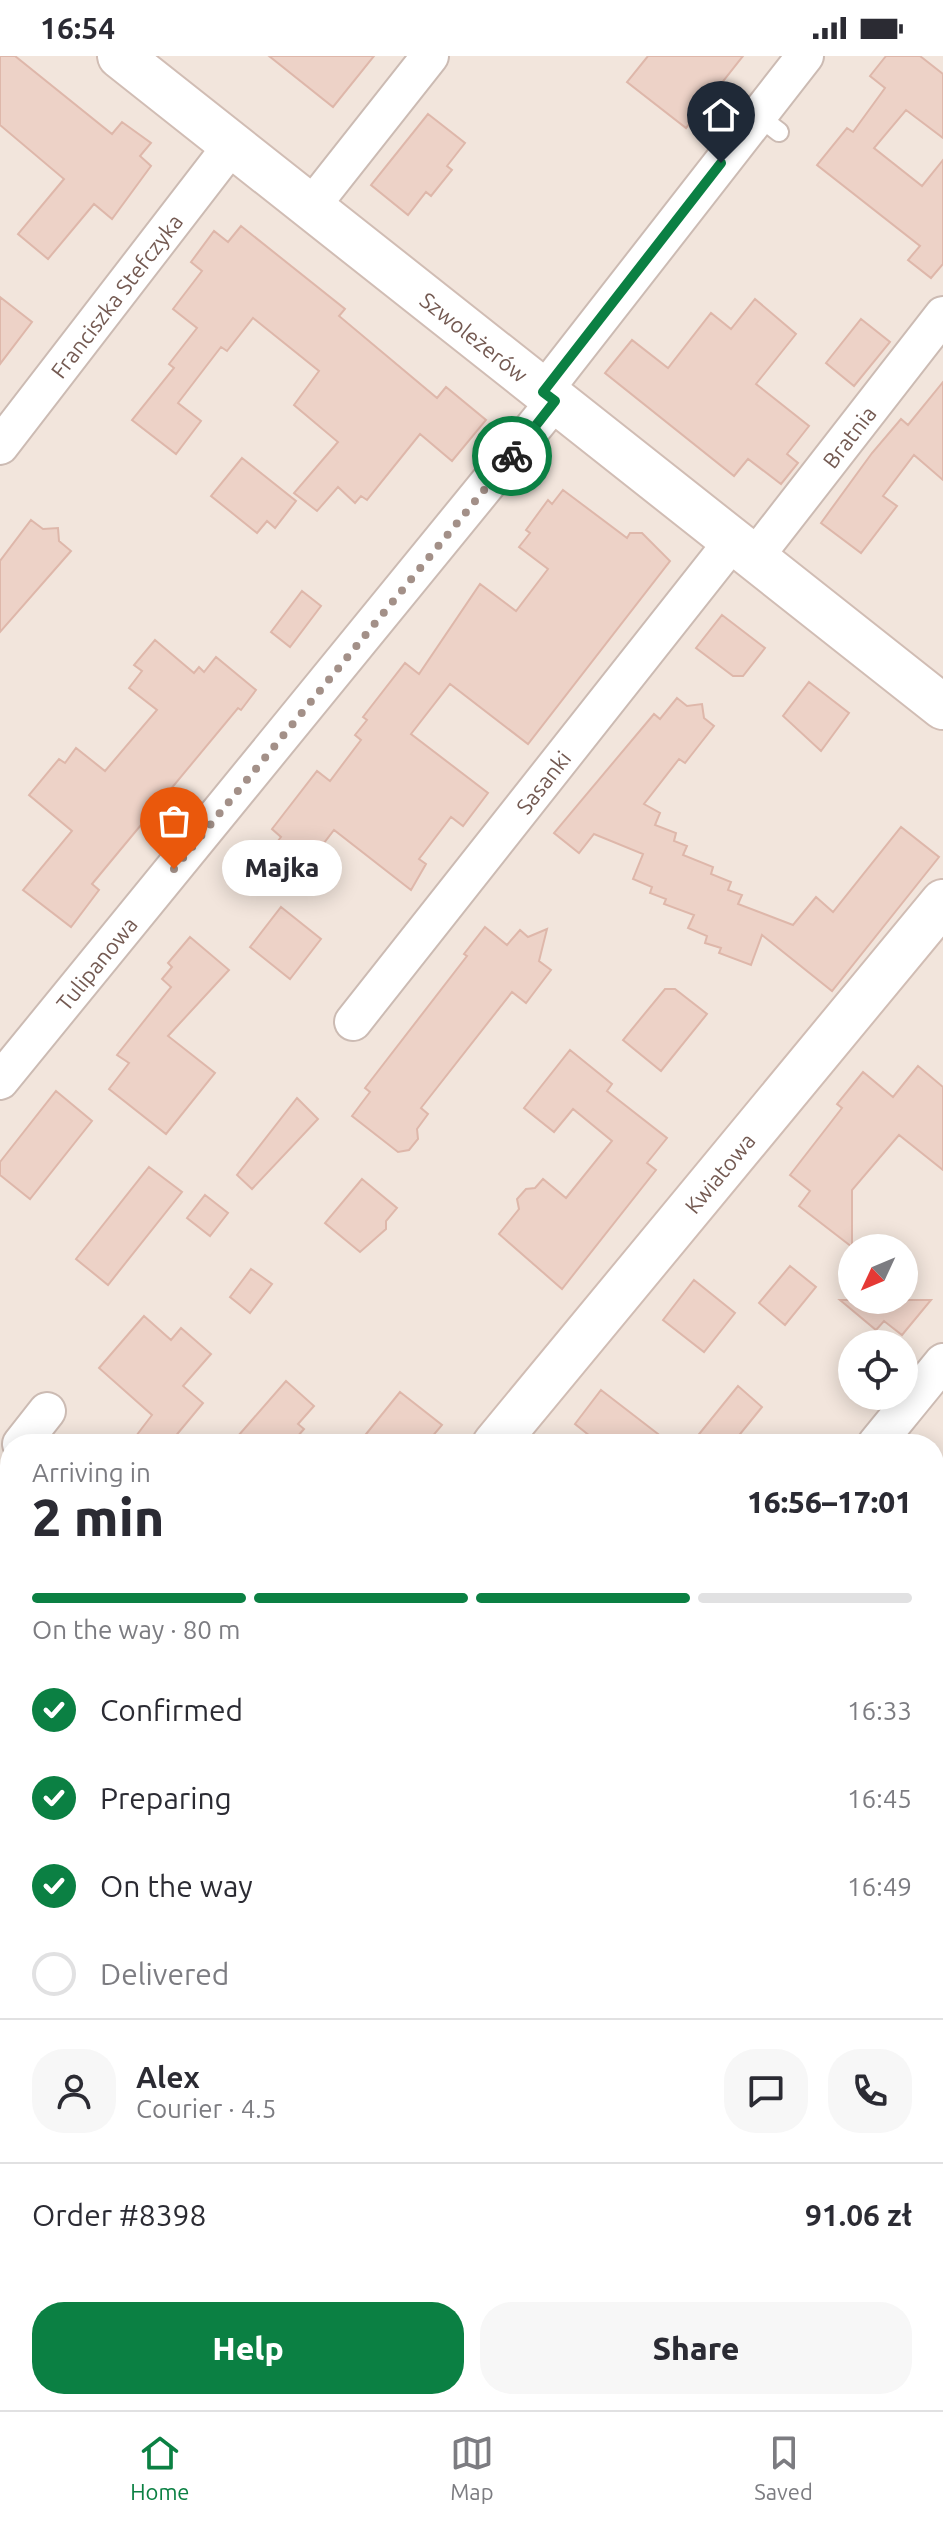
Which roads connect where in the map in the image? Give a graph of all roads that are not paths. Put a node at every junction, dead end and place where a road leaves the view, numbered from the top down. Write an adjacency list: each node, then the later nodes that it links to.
1 (120, 56): 4 (street, Szwoleżerów)
2 (430, 56): 5 (street)
3 (805, 56): 7 (street, Tulipanowa)
4 (232, 145): 5 (street, Szwoleżerów); 8 (street, Franciszka Stefczyka)
5 (310, 208): 7 (street, Szwoleżerów)
6 (943, 315): 9 (street, Bratnia)
7 (549, 396): 9 (street, Szwoleżerów); 13 (street, Tulipanowa)
8 (0, 446)
9 (743, 550): 10 (street, Szwoleżerów); 12 (street, Sasanki)
10 (943, 707)
11 (943, 902): 17 (street, Kwiatowa)
12 (353, 1022)
13 (0, 1081)
14 (943, 1362): 18 (street)
15 (47, 1411): 16 (street)
16 (29, 1434)
17 (511, 1434)
18 (884, 1434)

